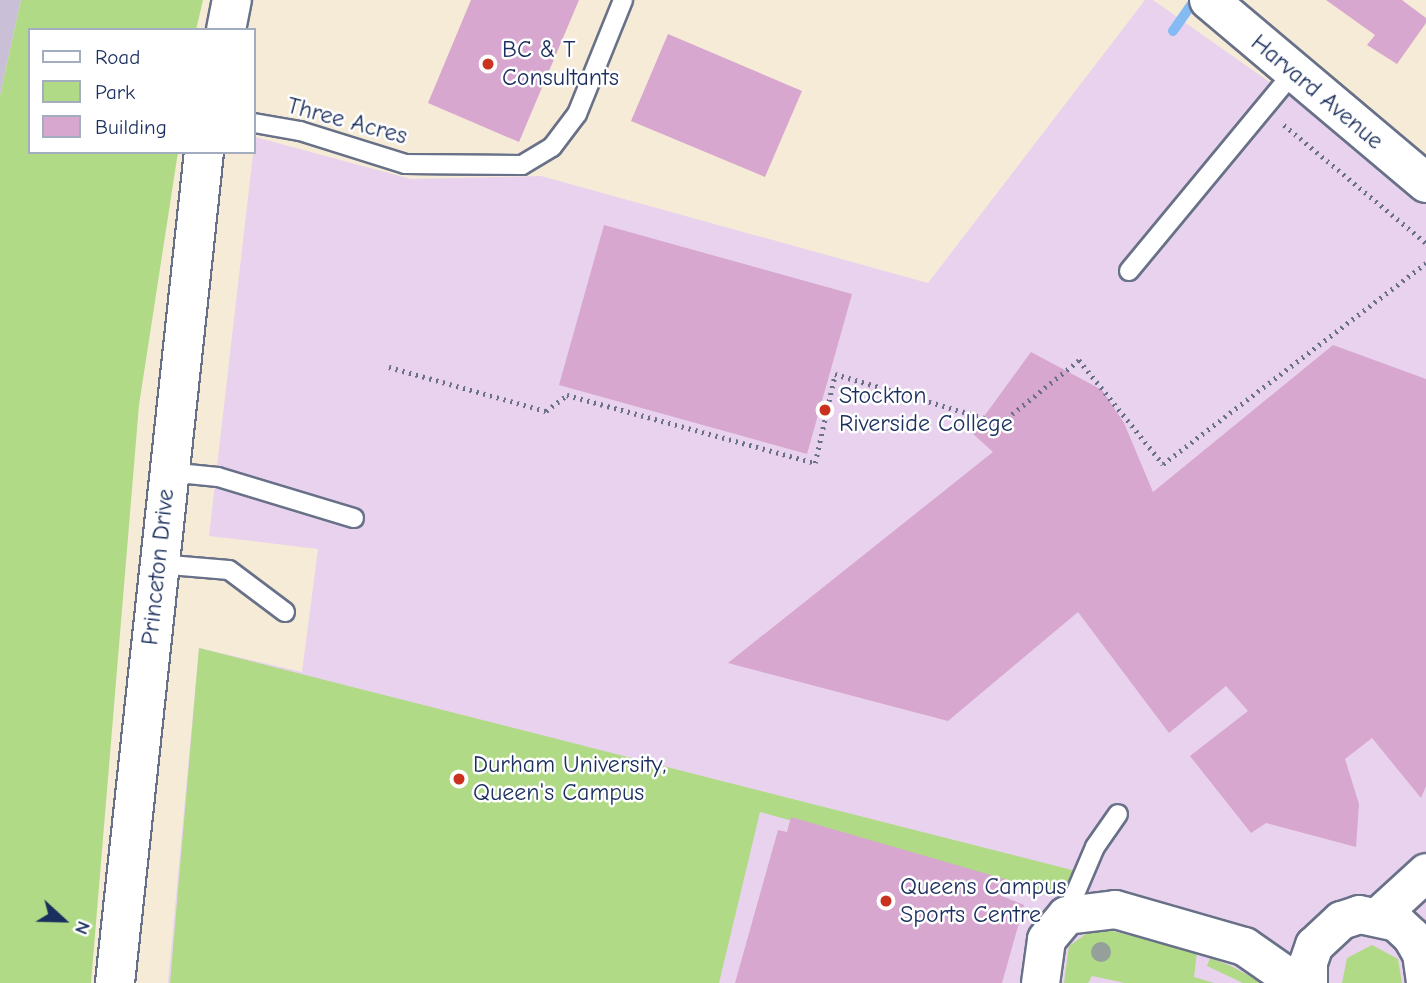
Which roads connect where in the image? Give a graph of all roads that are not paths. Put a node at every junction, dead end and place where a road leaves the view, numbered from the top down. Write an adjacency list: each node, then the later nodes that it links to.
1 (232, 0): 4 (street)
2 (623, 0): 6 (lane, Three Acres)
3 (1217, 6): 5 (street, Harvard Avenue)
4 (226, 28)
5 (1293, 73): 8 (street, Harvard Avenue); 9 (lane)
6 (256, 123)
7 (204, 154): 10 (street, Princeton Drive)
8 (1423, 173)
9 (1129, 271)
10 (168, 472): 11 (lane); 12 (street, Princeton Drive)
11 (354, 518)
12 (158, 564): 13 (lane); 21 (street, Princeton Drive)
13 (285, 612)
14 (1118, 814): 16 (lane)
15 (1426, 872): 17 (street)
16 (1066, 915): 20 (street); 22 (street)
17 (1378, 916): 18 (street); 19 (street)
18 (1422, 931): 25 (street)
19 (1320, 938): 20 (street); 24 (street)
20 (1244, 946): 23 (street)
21 (115, 983)
22 (1041, 983)
23 (1297, 983)
24 (1308, 983)
25 (1425, 983)

